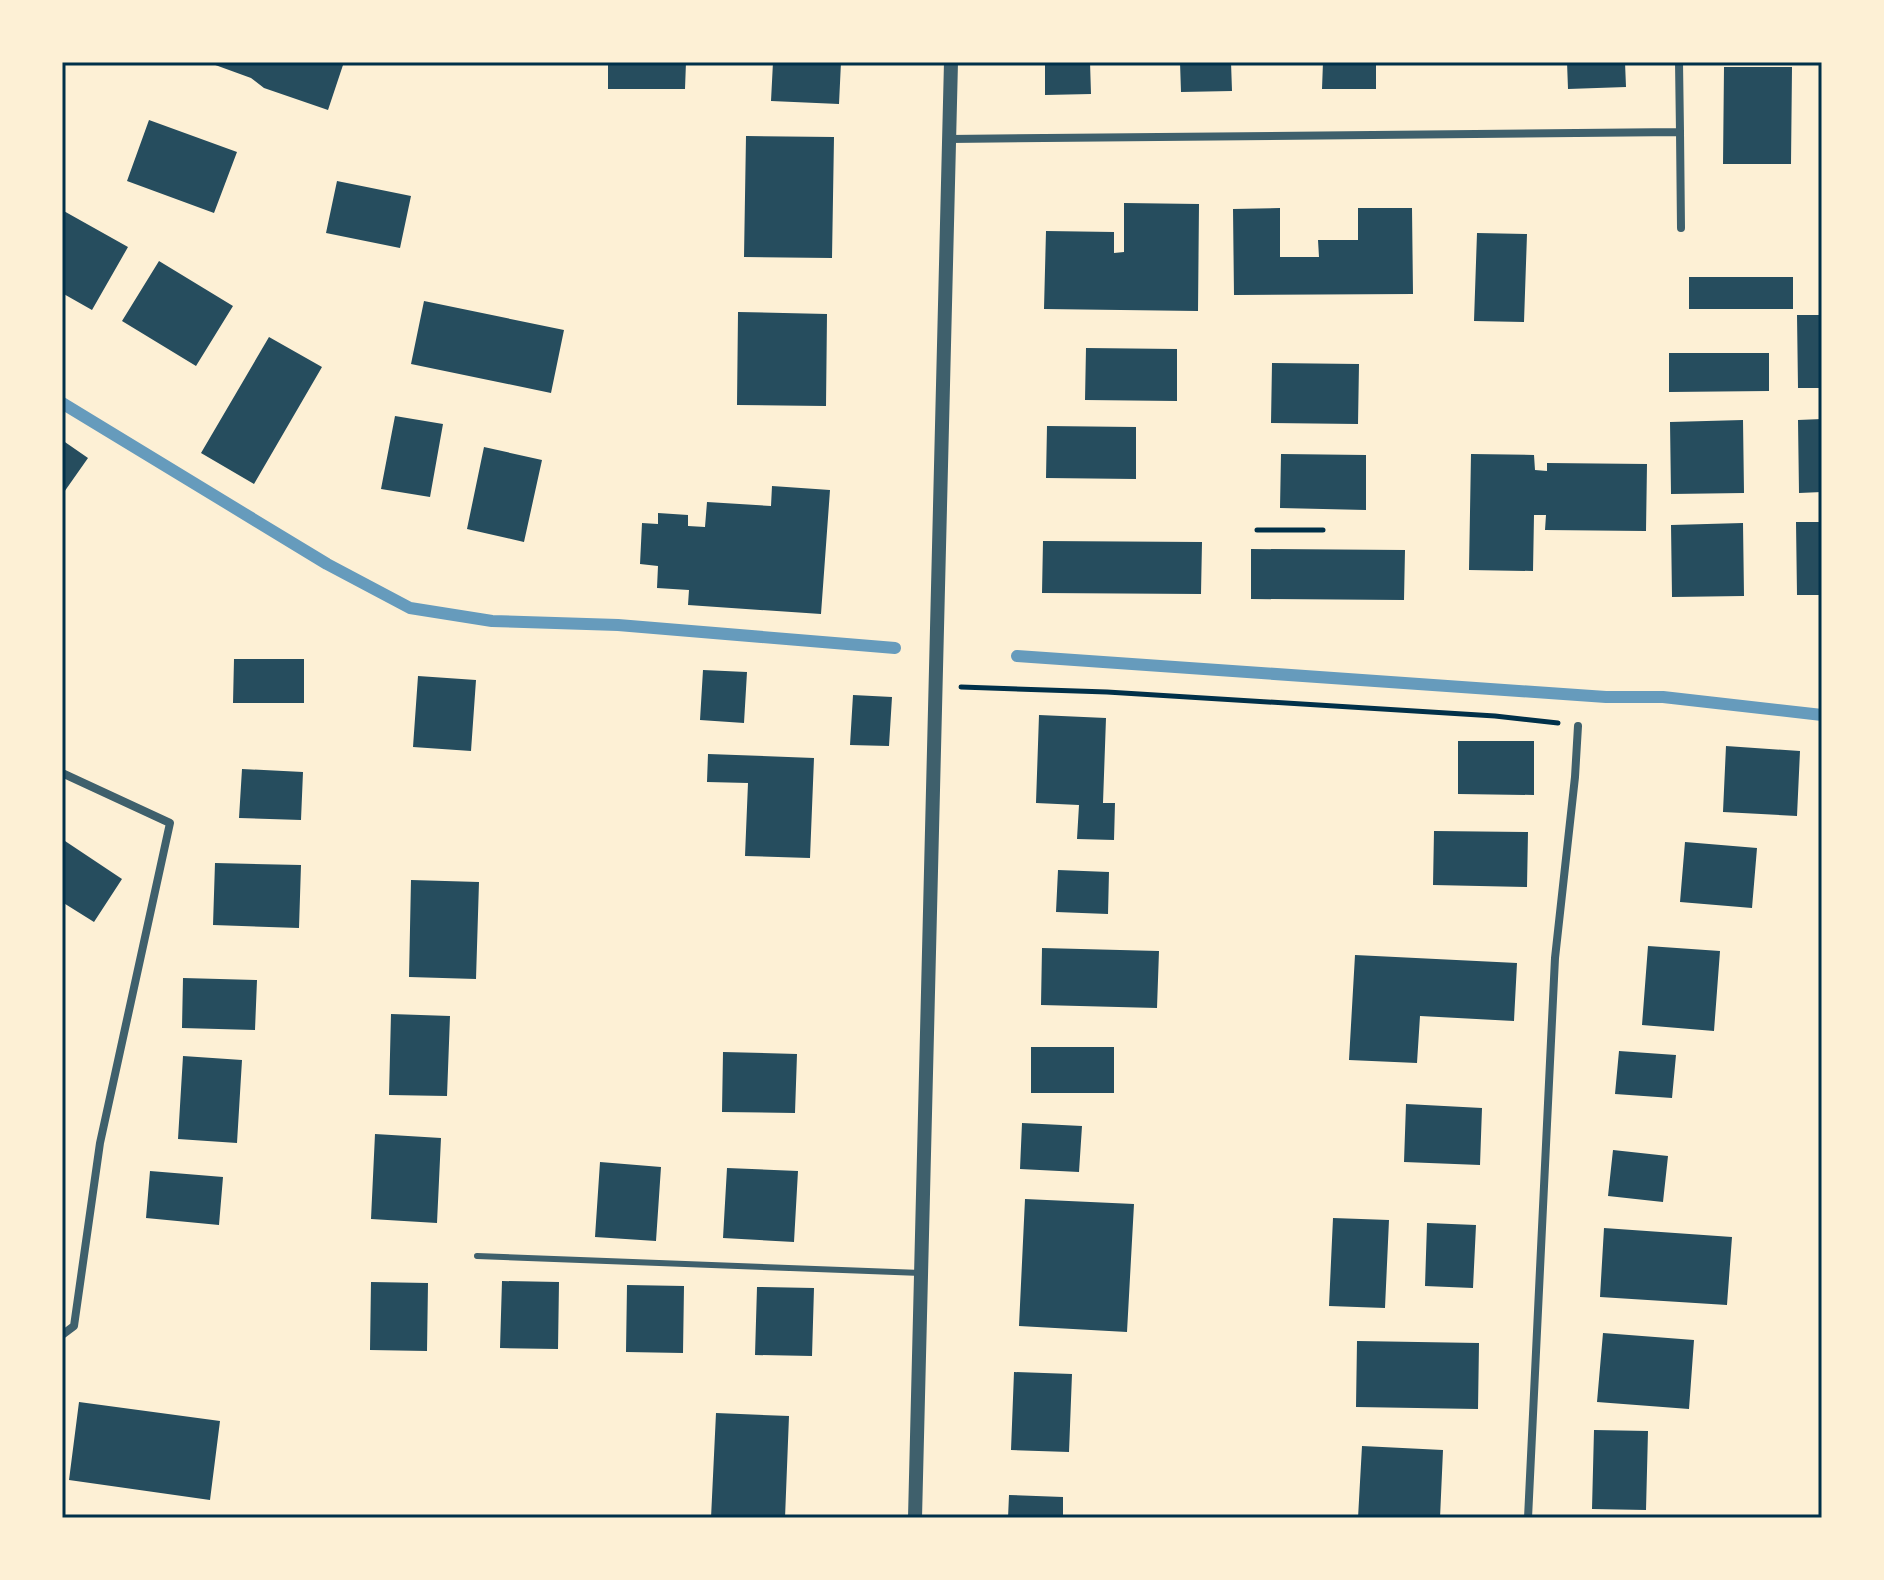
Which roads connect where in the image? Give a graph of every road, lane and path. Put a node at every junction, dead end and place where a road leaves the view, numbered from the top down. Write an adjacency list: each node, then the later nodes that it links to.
1 (951, 62): 4 (street)
2 (1679, 62): 3 (street)
3 (1680, 132): 4 (street); 5 (street)
4 (949, 139): 8 (street)
5 (1681, 228)
6 (1257, 530): 7 (path)
7 (1323, 530)
8 (936, 687): 9 (path); 12 (street)
9 (1578, 726): 15 (street)
10 (62, 773): 13 (street)
11 (477, 1256): 12 (lane)
12 (921, 1273): 14 (street)
13 (62, 1335)
14 (915, 1518)
15 (1528, 1518)

